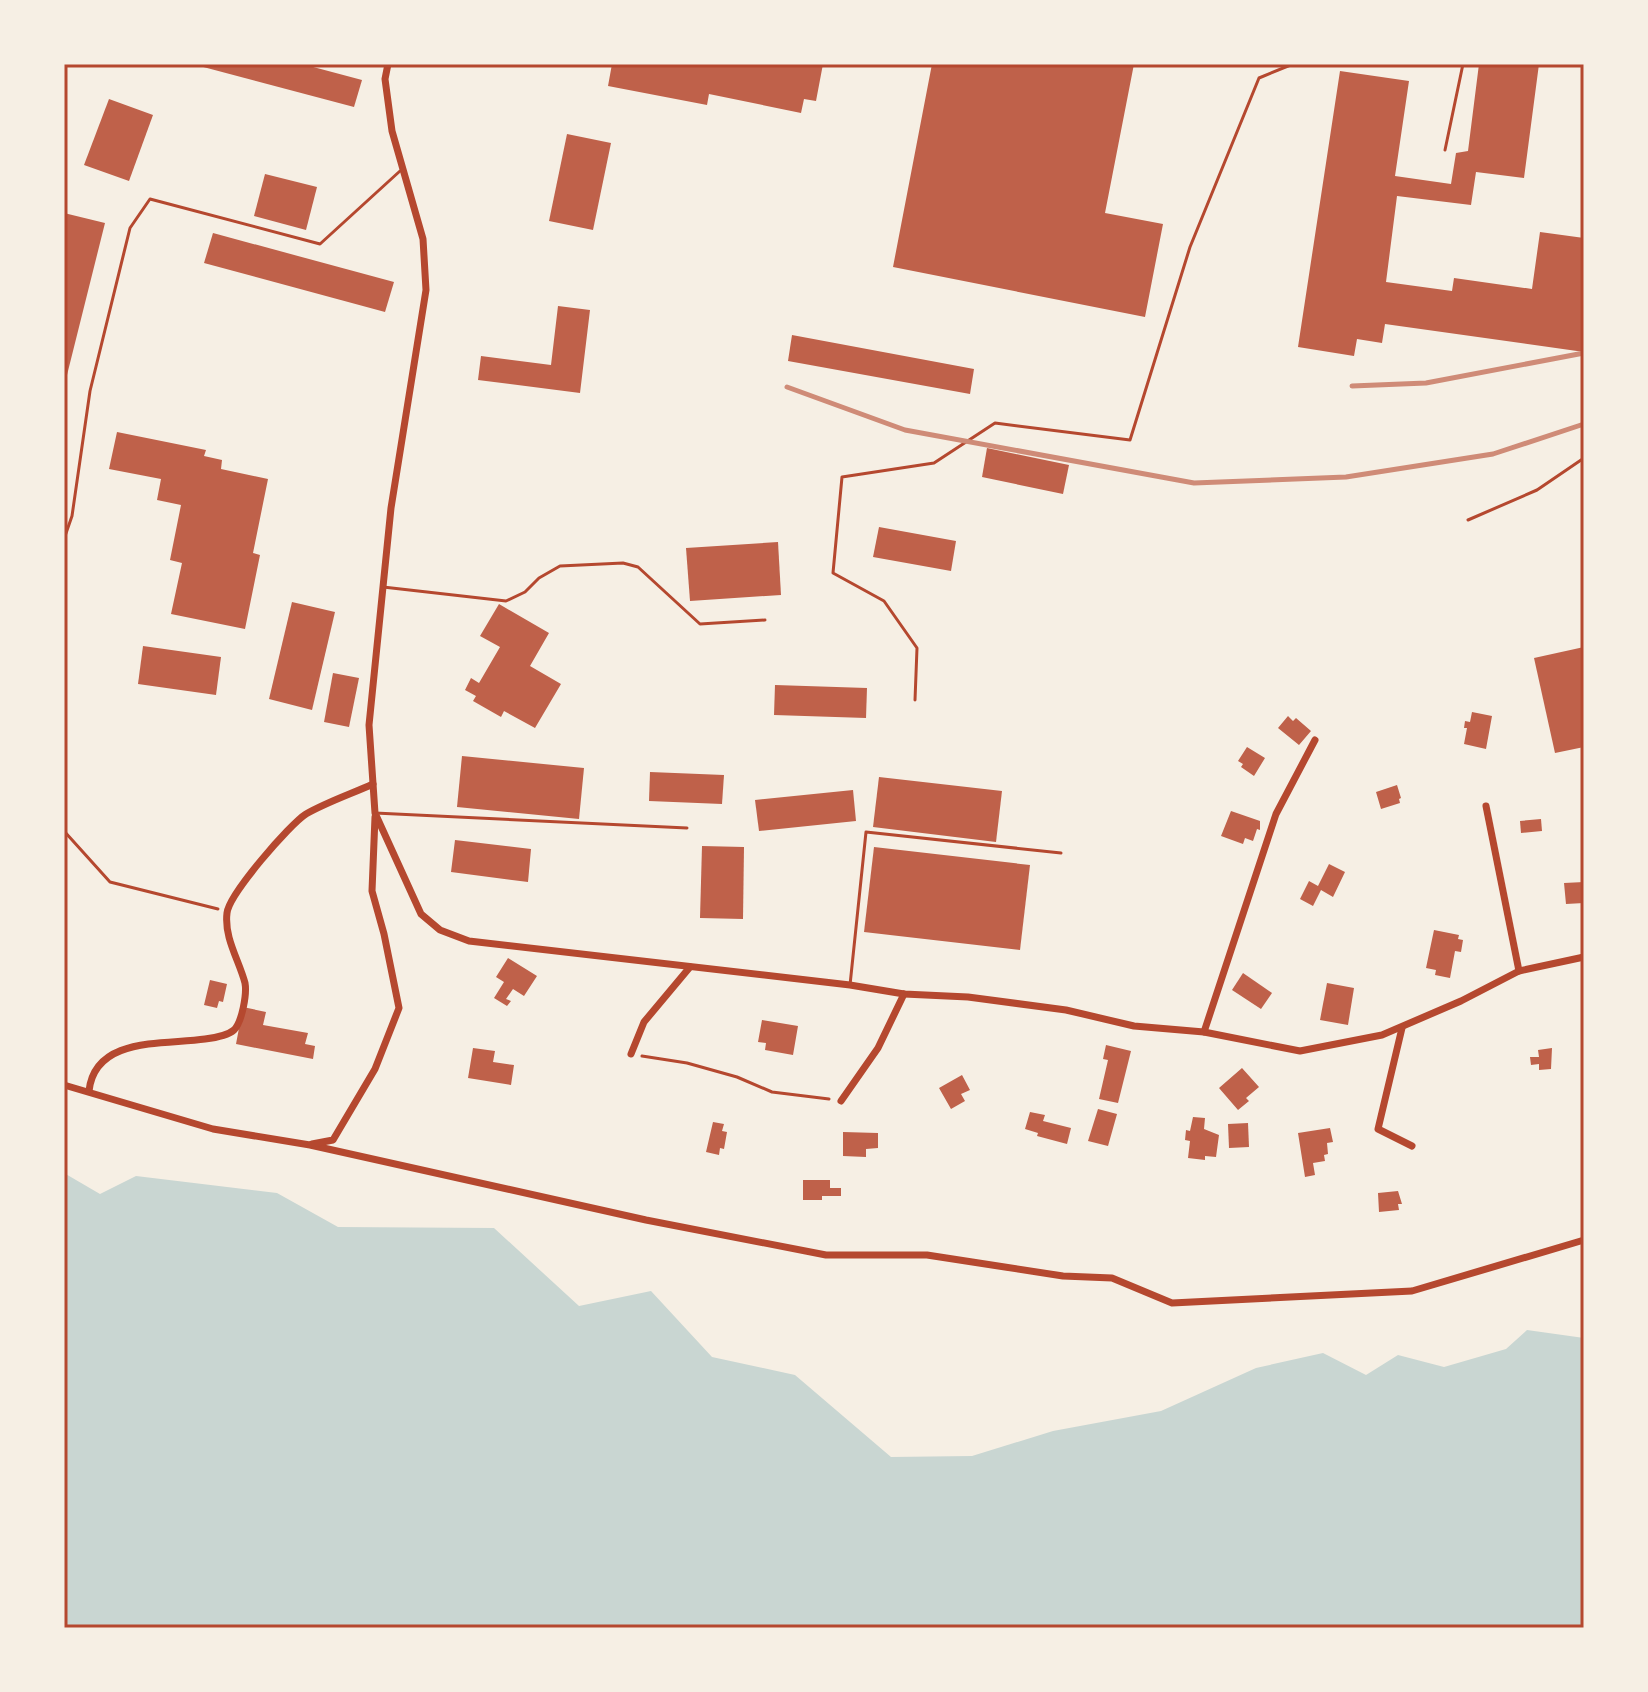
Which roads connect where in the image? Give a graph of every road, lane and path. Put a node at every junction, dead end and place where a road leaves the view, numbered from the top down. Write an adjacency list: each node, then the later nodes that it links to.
1 (388, 64): 5 (street)
2 (1293, 64): 11 (lane)
3 (1463, 64): 4 (lane)
4 (1445, 150)
5 (403, 169): 8 (lane); 9 (street)
6 (1584, 458): 7 (lane)
7 (1468, 520)
8 (64, 539)
9 (383, 587): 10 (lane); 13 (street)
10 (765, 620)
11 (915, 700)
12 (1315, 740): 26 (street)
13 (373, 784): 15 (street); 19 (street)
14 (1486, 806): 22 (street)
15 (375, 813): 16 (lane); 21 (street); 31 (street)
16 (687, 828)
17 (64, 831): 19 (path)
18 (1061, 853): 23 (lane)
19 (227, 911): 29 (street)
20 (1584, 957): 22 (street)
21 (690, 967): 23 (street); 27 (street)
22 (1519, 971): 25 (street)
23 (850, 985): 24 (street)
24 (904, 994): 26 (street); 30 (street)
25 (1402, 1028): 26 (street); 32 (street)
26 (1204, 1032)
27 (631, 1054): 30 (path)
28 (64, 1085): 29 (street)
29 (89, 1091): 31 (street)
30 (841, 1101)
31 (310, 1145): 33 (street)
32 (1412, 1146)
33 (1584, 1240)

